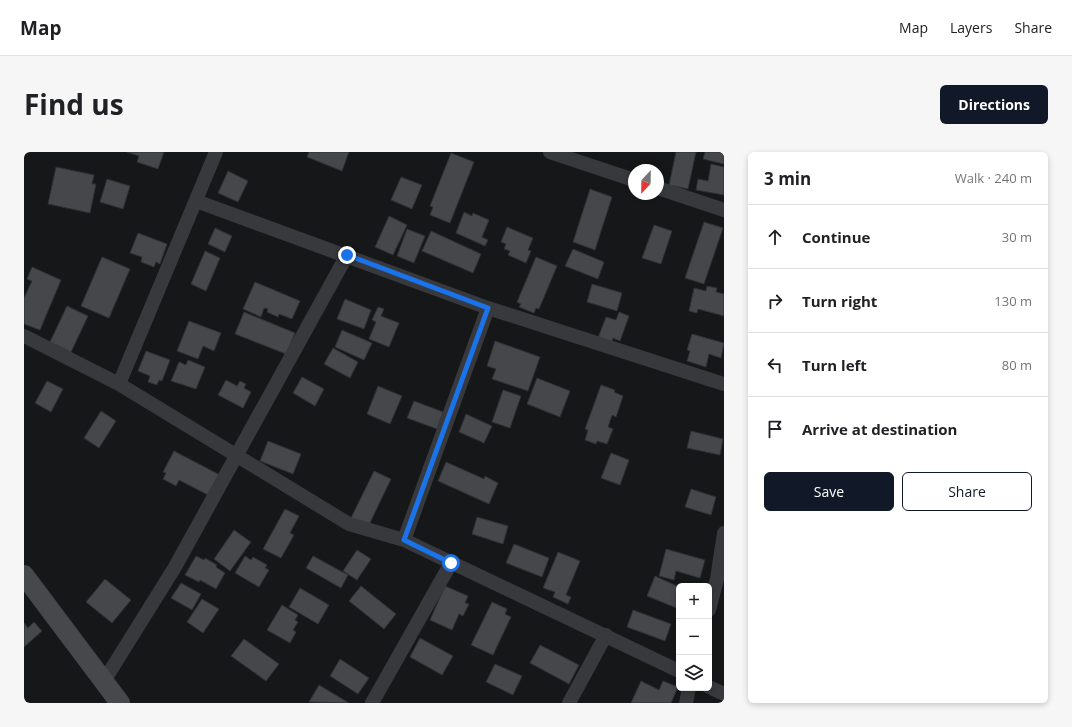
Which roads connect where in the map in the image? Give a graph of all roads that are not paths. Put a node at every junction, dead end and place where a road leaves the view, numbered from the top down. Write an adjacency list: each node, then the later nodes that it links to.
1 (216, 152): 5 (street)
2 (550, 152): 3 (street)
3 (628, 178)
4 (664, 190): 6 (street)
5 (196, 201): 7 (street); 10 (street)
6 (724, 210)
7 (347, 255): 8 (street); 12 (street)
8 (488, 308): 11 (street); 14 (street)
9 (24, 336): 10 (street)
10 (119, 384): 12 (street)
11 (724, 384)
12 (237, 455): 14 (street); 20 (street)
13 (724, 533): 17 (street)
14 (404, 540): 15 (street)
15 (451, 563): 18 (street); 25 (street)
16 (24, 575): 20 (main road)
17 (712, 598)
18 (606, 635): 19 (street); 26 (street)
19 (676, 670)
20 (104, 681): 24 (main road)
21 (712, 688): 23 (street)
22 (689, 691): 27 (street)
23 (724, 694)
24 (120, 703)
25 (372, 703)
26 (569, 703)
27 (686, 703)

